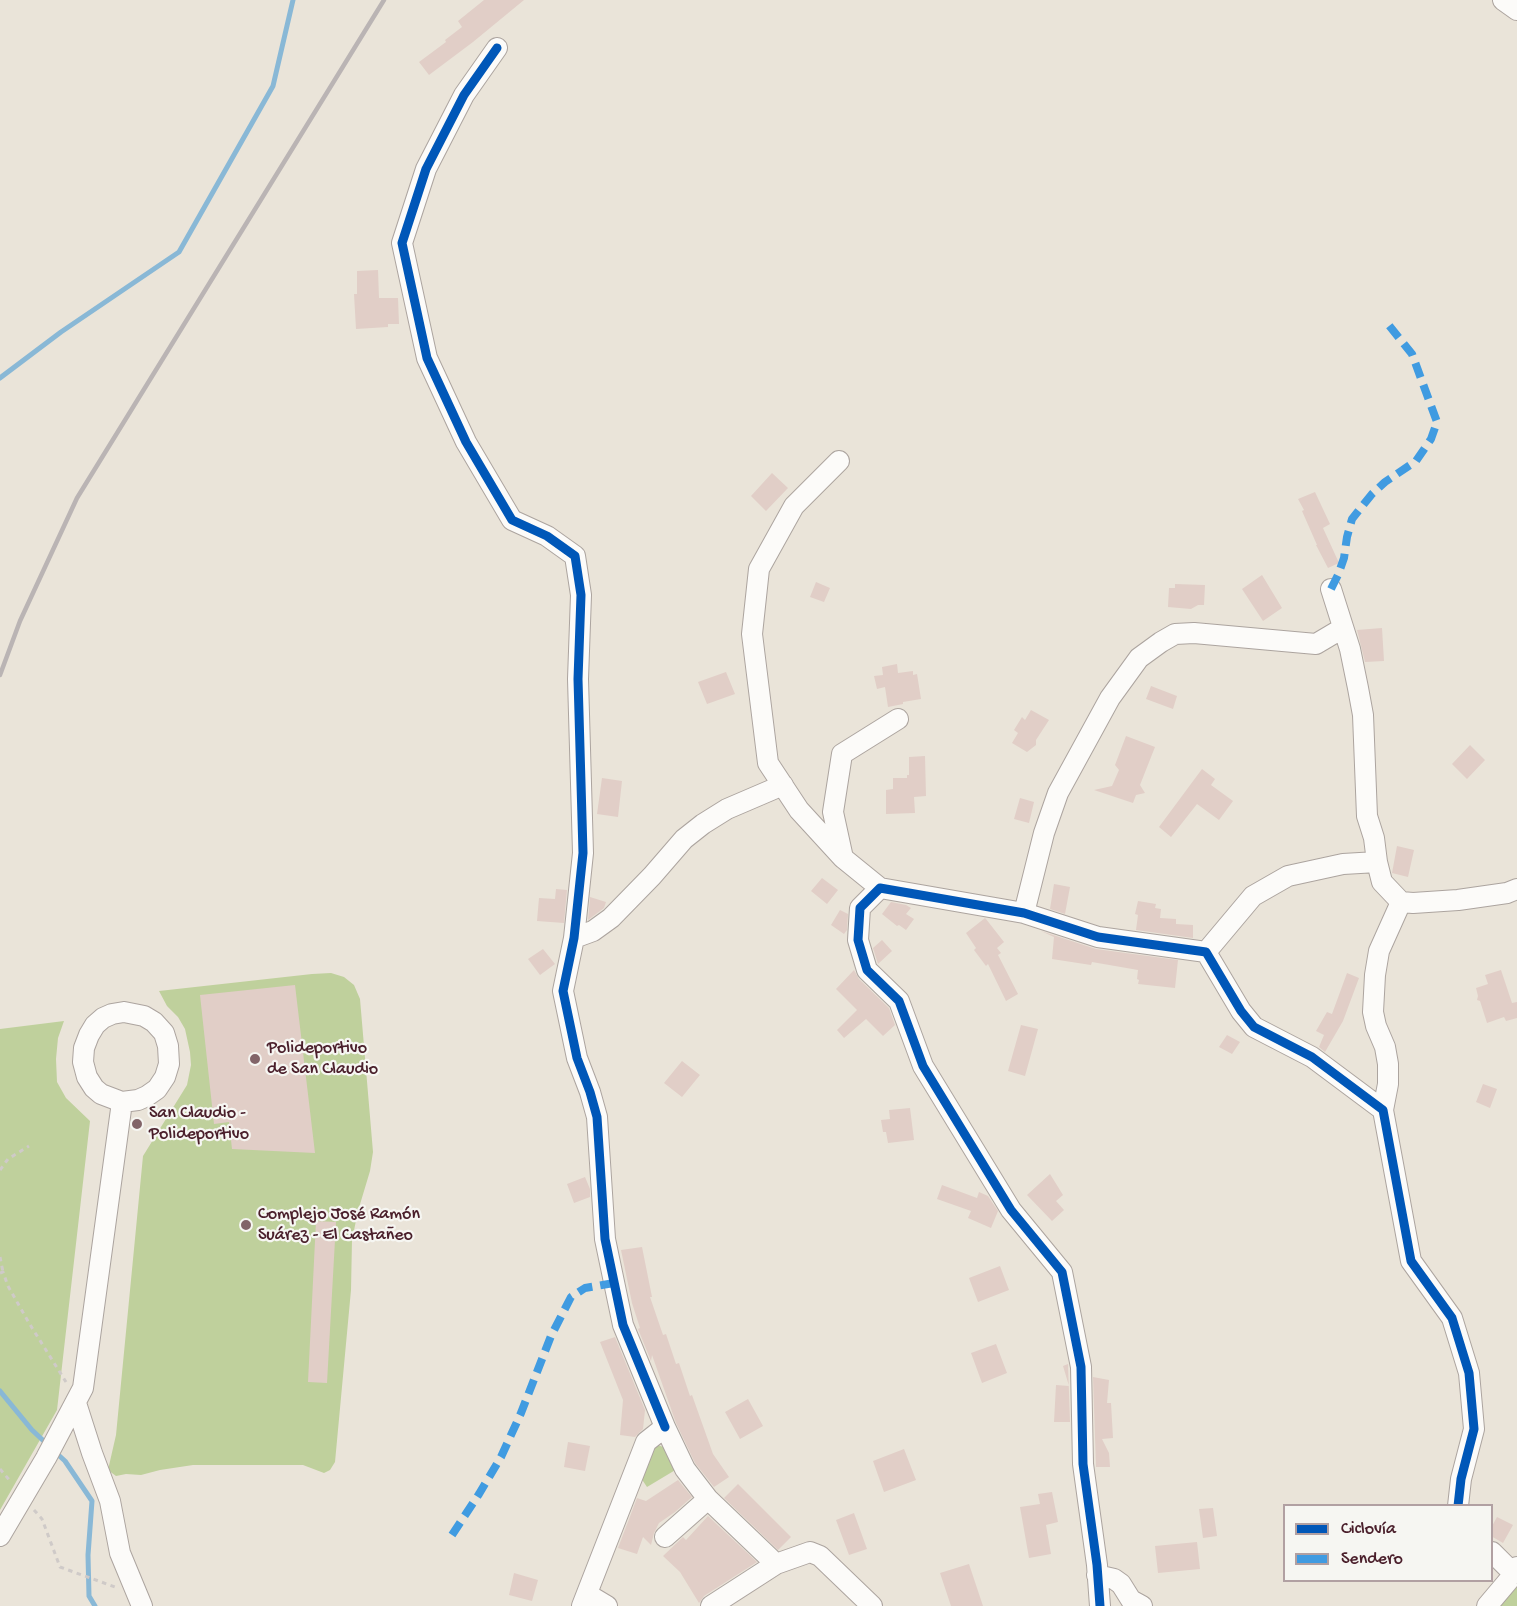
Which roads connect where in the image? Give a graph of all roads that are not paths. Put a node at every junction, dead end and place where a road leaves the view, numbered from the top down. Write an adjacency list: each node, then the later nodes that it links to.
1 (1503, 0): 2 (street)
2 (1517, 10)
3 (497, 48): 15 (street)
4 (839, 461): 8 (street)
5 (1331, 589): 6 (street)
6 (1343, 628): 10 (street); 14 (street)
7 (898, 720): 9 (street)
8 (783, 785): 9 (street); 15 (street)
9 (843, 858): 11 (street)
10 (1377, 862): 13 (street); 16 (street)
11 (880, 888): 14 (street); 28 (street)
12 (1517, 889): 13 (street)
13 (1401, 902): 18 (street)
14 (1024, 912): 16 (street)
15 (574, 938): 20 (street)
16 (1206, 952): 18 (street)
17 (122, 1102): 17 (street); 19 (street)
18 (1383, 1110): 22 (street)
19 (76, 1403): 23 (street); 30 (street)
20 (665, 1427): 21 (street); 29 (street)
21 (708, 1499): 24 (street); 26 (street)
22 (1458, 1504)
23 (0, 1536)
24 (664, 1537)
25 (1493, 1554): 27 (street)
26 (776, 1564): 32 (street); 33 (street)
27 (1515, 1571): 36 (street)
28 (1097, 1575): 34 (street); 35 (street)
29 (584, 1600): 31 (street)
30 (142, 1606)
31 (607, 1606)
32 (711, 1606)
33 (872, 1606)
34 (1100, 1606)
35 (1142, 1606)
36 (1487, 1606)

